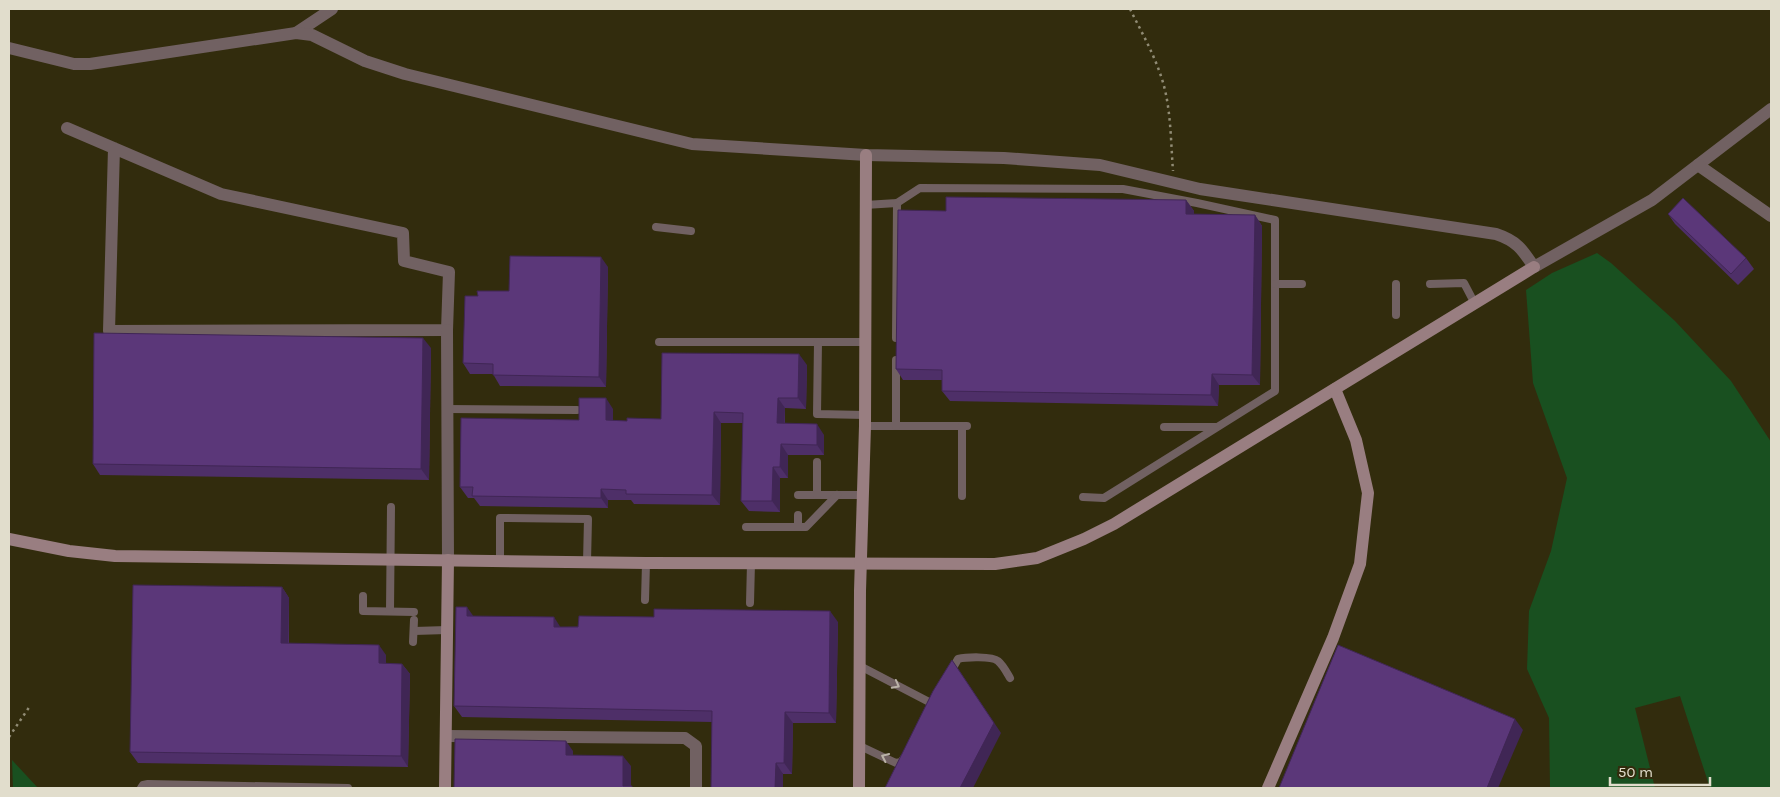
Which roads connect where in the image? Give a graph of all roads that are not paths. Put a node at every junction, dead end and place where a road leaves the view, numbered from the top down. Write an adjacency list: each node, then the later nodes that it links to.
1 (332, 9): 2 (street)
2 (296, 33): 3 (street); 7 (street)
3 (9, 48)
4 (1771, 110): 8 (street)
5 (66, 128): 6 (street)
6 (114, 148): 21 (street); 21 (street)
7 (866, 155): 10 (street); 14 (street)
8 (1698, 165): 11 (street); 14 (street)
9 (897, 203): 10 (lane); 15 (lane); 29 (lane)
10 (866, 205): 24 (street)
11 (1771, 216)
12 (656, 227): 13 (lane)
13 (691, 231)
14 (1534, 266): 19 (street)
15 (1275, 284): 16 (lane); 31 (lane)
16 (1302, 284)
17 (1396, 284): 20 (lane)
18 (1430, 284): 19 (lane)
19 (1475, 304): 25 (street)
20 (1396, 315)
21 (446, 330): 26 (street)
22 (659, 342): 23 (lane)
23 (818, 342): 24 (lane); 28 (lane)
24 (865, 342): 28 (street)
25 (1334, 389): 50 (street); 72 (street)
26 (447, 409): 27 (lane); 45 (street)
27 (577, 410)
28 (865, 420): 29 (lane); 36 (street)
29 (896, 426): 37 (lane)
30 (1164, 427): 31 (lane)
31 (1216, 427): 38 (lane)
32 (817, 462): 34 (lane)
33 (798, 495): 34 (lane)
34 (817, 495): 35 (lane)
35 (837, 495): 36 (lane); 41 (lane)
36 (864, 495): 50 (street)
37 (962, 496)
38 (1084, 497)
39 (392, 506): 44 (lane)
40 (798, 515): 41 (lane)
41 (798, 527): 42 (lane)
42 (746, 528)
43 (9, 540): 44 (street)
44 (391, 560): 45 (street); 54 (lane)
45 (448, 560): 46 (street); 56 (street)
46 (500, 561): 47 (street); 47 (lane)
47 (587, 562): 48 (street)
48 (646, 563): 49 (street); 52 (lane)
49 (751, 563): 50 (street); 53 (lane)
50 (861, 564): 58 (street)
51 (363, 596): 54 (lane)
52 (645, 600)
53 (750, 603)
54 (390, 611): 55 (lane)
55 (414, 630): 56 (lane); 57 (lane)
56 (448, 630): 64 (street)
57 (413, 642)
58 (860, 666): 62 (lane, one-way to 62); 65 (street)
59 (1010, 678): 60 (lane)
60 (945, 682)
61 (937, 697): 62 (lane)
62 (933, 704): 63 (lane)
63 (928, 713)
64 (446, 736): 69 (street); 70 (street)
65 (860, 746): 66 (lane, one-way to 65); 71 (street)
66 (906, 754)
67 (141, 788): 68 (lane)
68 (348, 788)
69 (445, 788)
70 (696, 788)
71 (859, 788)
72 (1268, 788)

